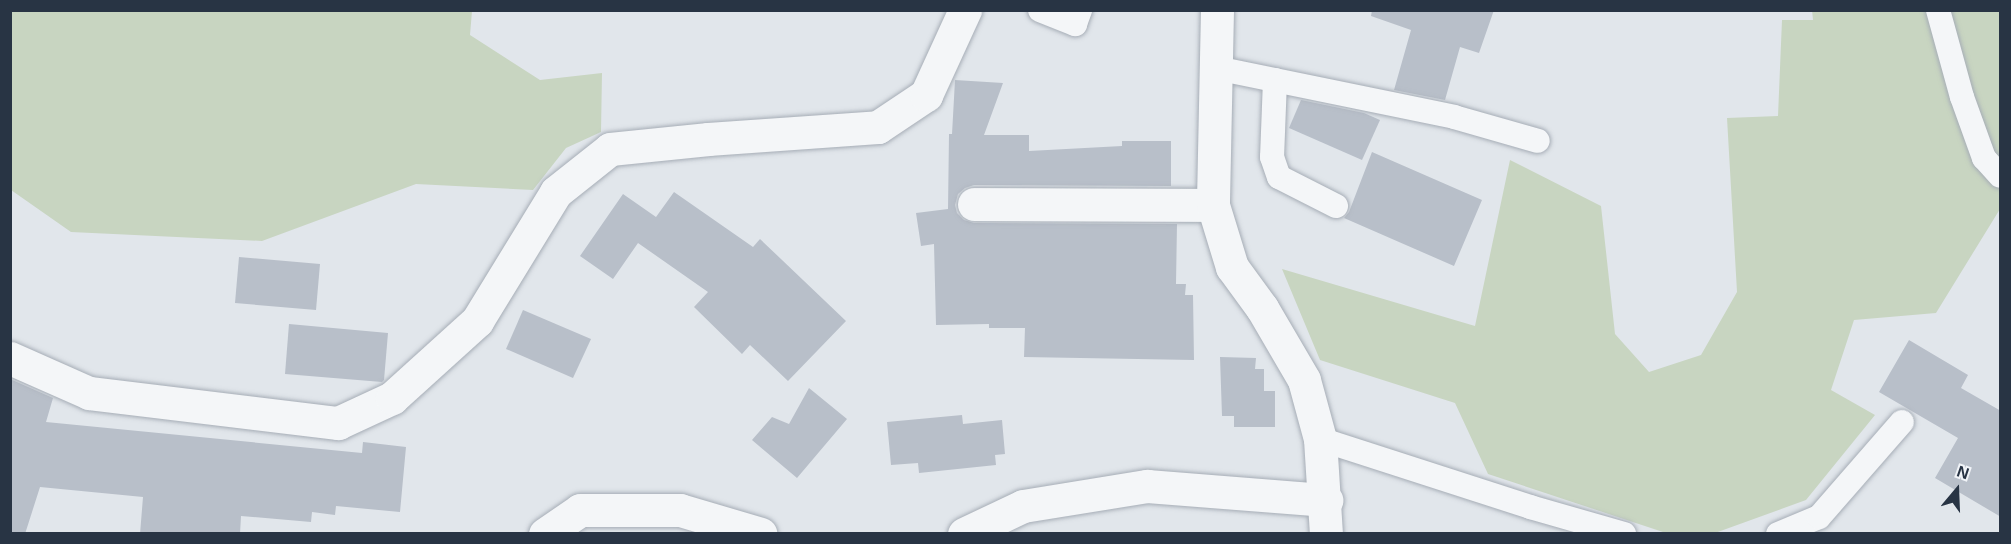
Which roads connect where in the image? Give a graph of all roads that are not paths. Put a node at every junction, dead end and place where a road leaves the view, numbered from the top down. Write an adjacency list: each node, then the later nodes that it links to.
1 (965, 10): 13 (street)
2 (1040, 10): 3 (lane)
3 (1080, 10)
4 (1217, 10): 6 (street)
5 (1938, 10): 9 (lane)
6 (1216, 68): 7 (lane); 11 (street)
7 (1275, 80): 8 (lane); 12 (lane)
8 (1538, 141)
9 (2001, 176)
10 (974, 204): 11 (street)
11 (1213, 204): 15 (street)
12 (1336, 206)
13 (10, 358)
14 (1902, 422): 22 (lane)
15 (1320, 439): 16 (street); 21 (lane)
16 (1326, 500): 19 (street); 20 (street)
17 (545, 534): 18 (street)
18 (761, 534)
19 (964, 534)
20 (1326, 534)
21 (1624, 534)
22 (1778, 534)

